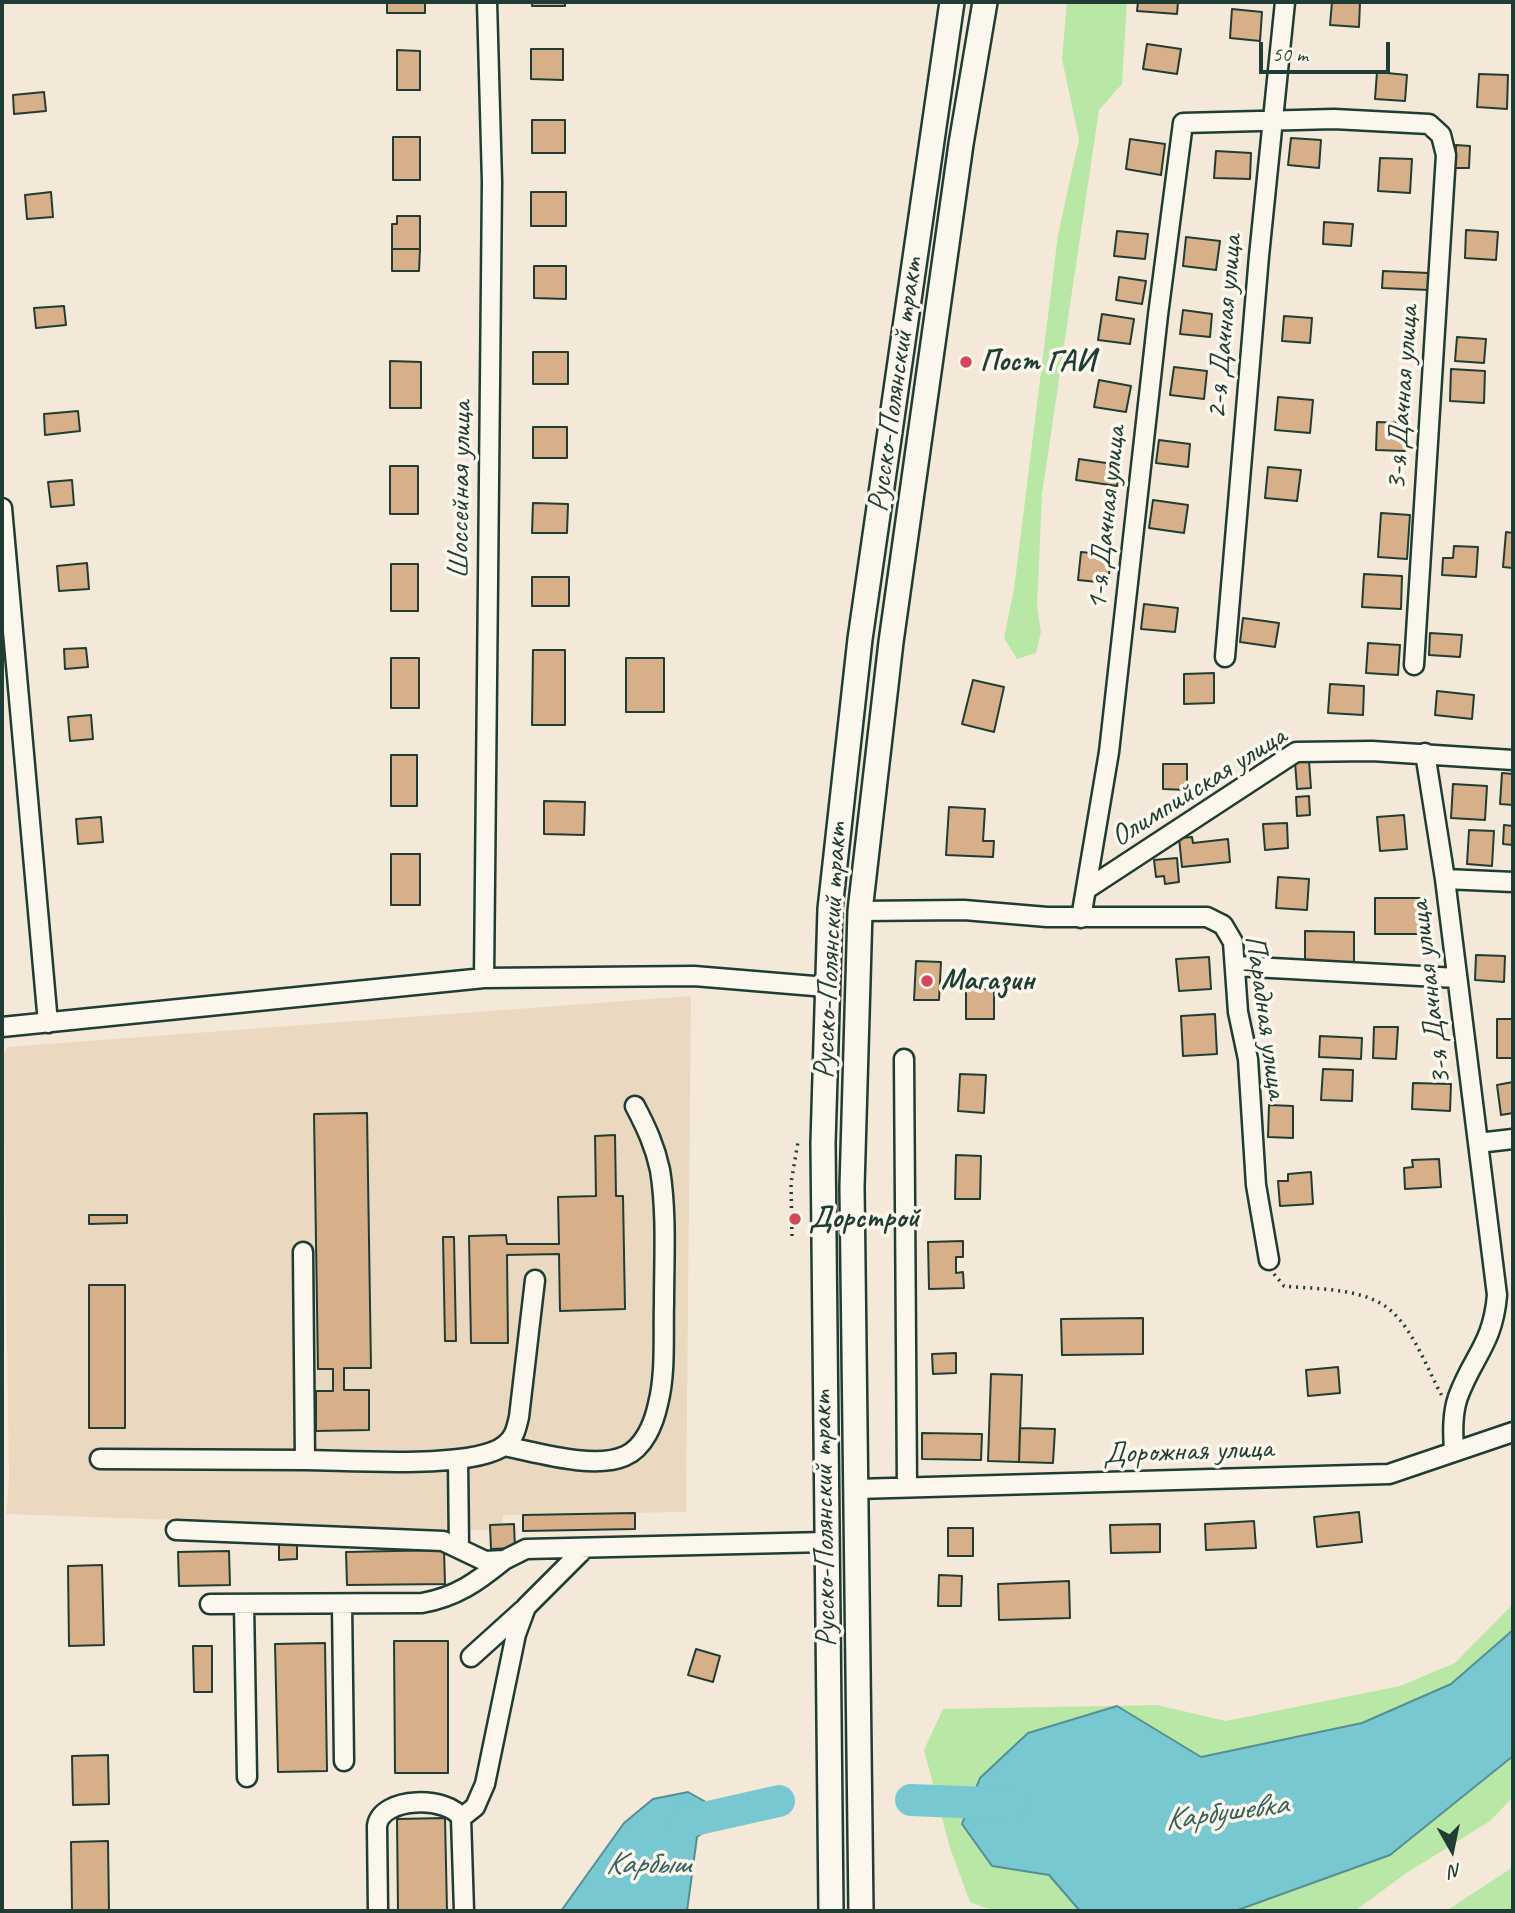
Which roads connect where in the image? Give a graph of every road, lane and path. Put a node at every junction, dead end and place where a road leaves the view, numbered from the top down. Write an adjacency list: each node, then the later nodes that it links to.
1 (487, 2): 17 (street, Шоссейная улица)
2 (952, 2): 19 (main road, Русско-Полянский тракт)
3 (987, 2): 14 (main road, Русско-Полянский тракт)
4 (1285, 2): 5 (street, 2-я Дачная улица)
5 (1273, 120): 7 (street, 2-я Дачная улица); 8 (street, 3-я Дачная улица); 13 (street, 1-я Дачная улица)
6 (2, 508): 20 (street)
7 (1225, 657)
8 (1414, 665)
9 (1425, 753): 10 (street, Олимпийская улица); 11 (street, 3-я Дачная улица); 13 (street, Олимпийская улица)
10 (1513, 760)
11 (1445, 879): 12 (street); 18 (street, 3-я Дачная улица)
12 (1513, 882)
13 (1087, 889): 15 (street, 1-я Дачная улица)
14 (860, 911): 15 (street, Парадная улица); 39 (main road, Русско-Полянский тракт)
15 (1082, 918): 16 (street, Парадная улица)
16 (1236, 966): 18 (street); 29 (street, Парадная улица)
17 (484, 978): 19 (street); 20 (street)
18 (1457, 978): 26 (street, 3-я Дачная улица)
19 (826, 987): 41 (main road, Русско-Полянский тракт)
20 (48, 1023): 21 (street)
21 (2, 1027)
22 (904, 1059): 38 (street)
23 (635, 1106): 33 (street)
24 (1513, 1139): 26 (street)
25 (798, 1142): 27 (path)
26 (1478, 1143): 31 (street, 3-я Дачная улица)
27 (792, 1236)
28 (303, 1252): 36 (street)
29 (1269, 1260): 31 (path)
30 (535, 1279): 33 (street)
31 (1454, 1420): 34 (street, 3-я Дачная улица)
32 (1513, 1432): 34 (street, Дорожная улица)
33 (504, 1446): 37 (street)
34 (1454, 1451): 38 (street, Дорожная улица)
35 (100, 1459): 36 (street)
36 (305, 1460): 37 (street)
37 (458, 1460): 42 (street)
38 (908, 1488): 39 (street, Дорожная улица)
39 (856, 1489): 56 (main road, Русско-Полянский тракт)
40 (176, 1530): 42 (street)
41 (826, 1542): 43 (street); 55 (main road, Русско-Полянский тракт)
42 (459, 1548): 44 (street)
43 (585, 1548): 44 (street); 48 (street)
44 (504, 1560): 47 (street)
45 (210, 1604): 46 (street)
46 (244, 1604): 47 (street); 51 (street)
47 (342, 1604): 50 (street)
48 (526, 1607): 49 (street); 52 (street)
49 (471, 1657)
50 (344, 1761)
51 (247, 1777)
52 (461, 1818): 53 (street); 54 (street)
53 (378, 1911)
54 (464, 1911)
55 (831, 1911)
56 (861, 1911)

